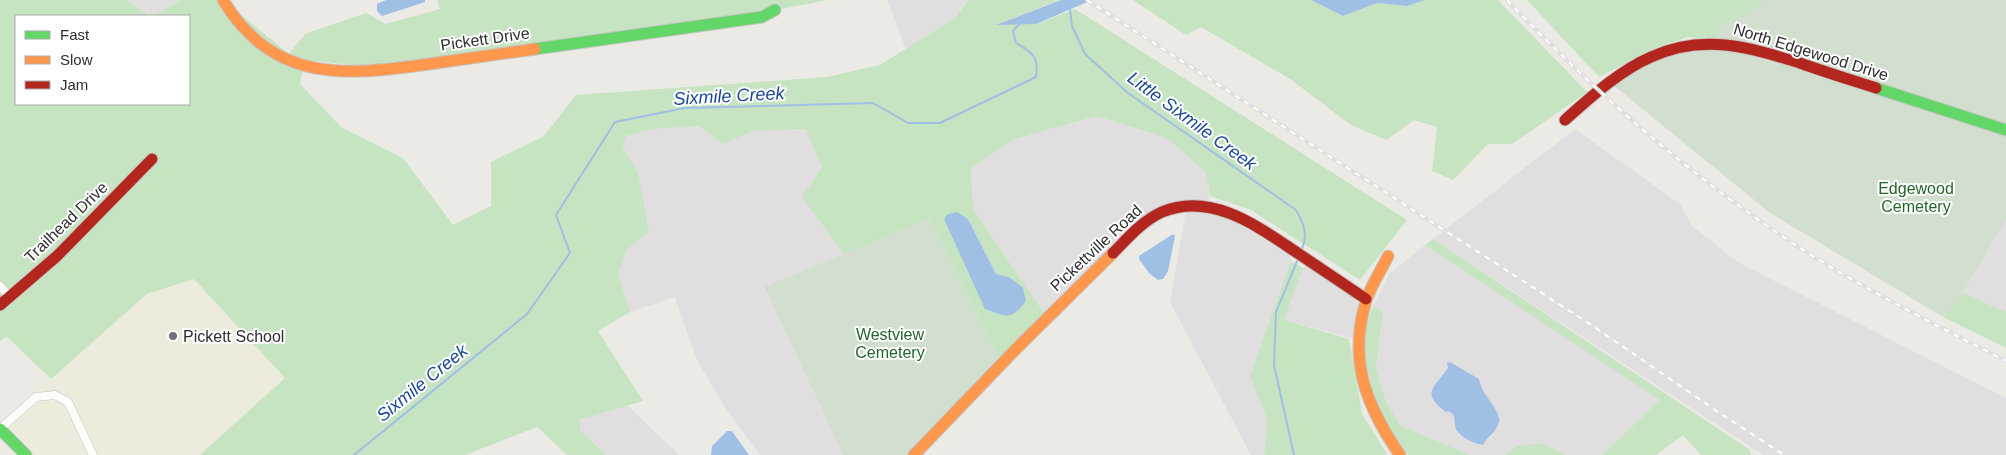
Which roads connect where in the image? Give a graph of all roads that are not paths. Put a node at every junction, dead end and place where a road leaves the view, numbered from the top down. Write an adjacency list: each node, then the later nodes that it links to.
1 (223, 0): 2 (street, Pickett Drive)
2 (775, 10)
3 (1565, 120): 4 (street, North Edgewood Drive)
4 (2006, 130)
5 (152, 159): 8 (street, Trailhead Drive)
6 (1388, 256): 9 (street)
7 (0, 286): 8 (street)
8 (10, 297): 10 (street, Trailhead Drive)
9 (1366, 300): 14 (street, Pickettville Road); 15 (street)
10 (0, 305)
11 (0, 429): 12 (street); 13 (street)
12 (26, 455)
13 (93, 455)
14 (914, 455)
15 (1400, 455)

